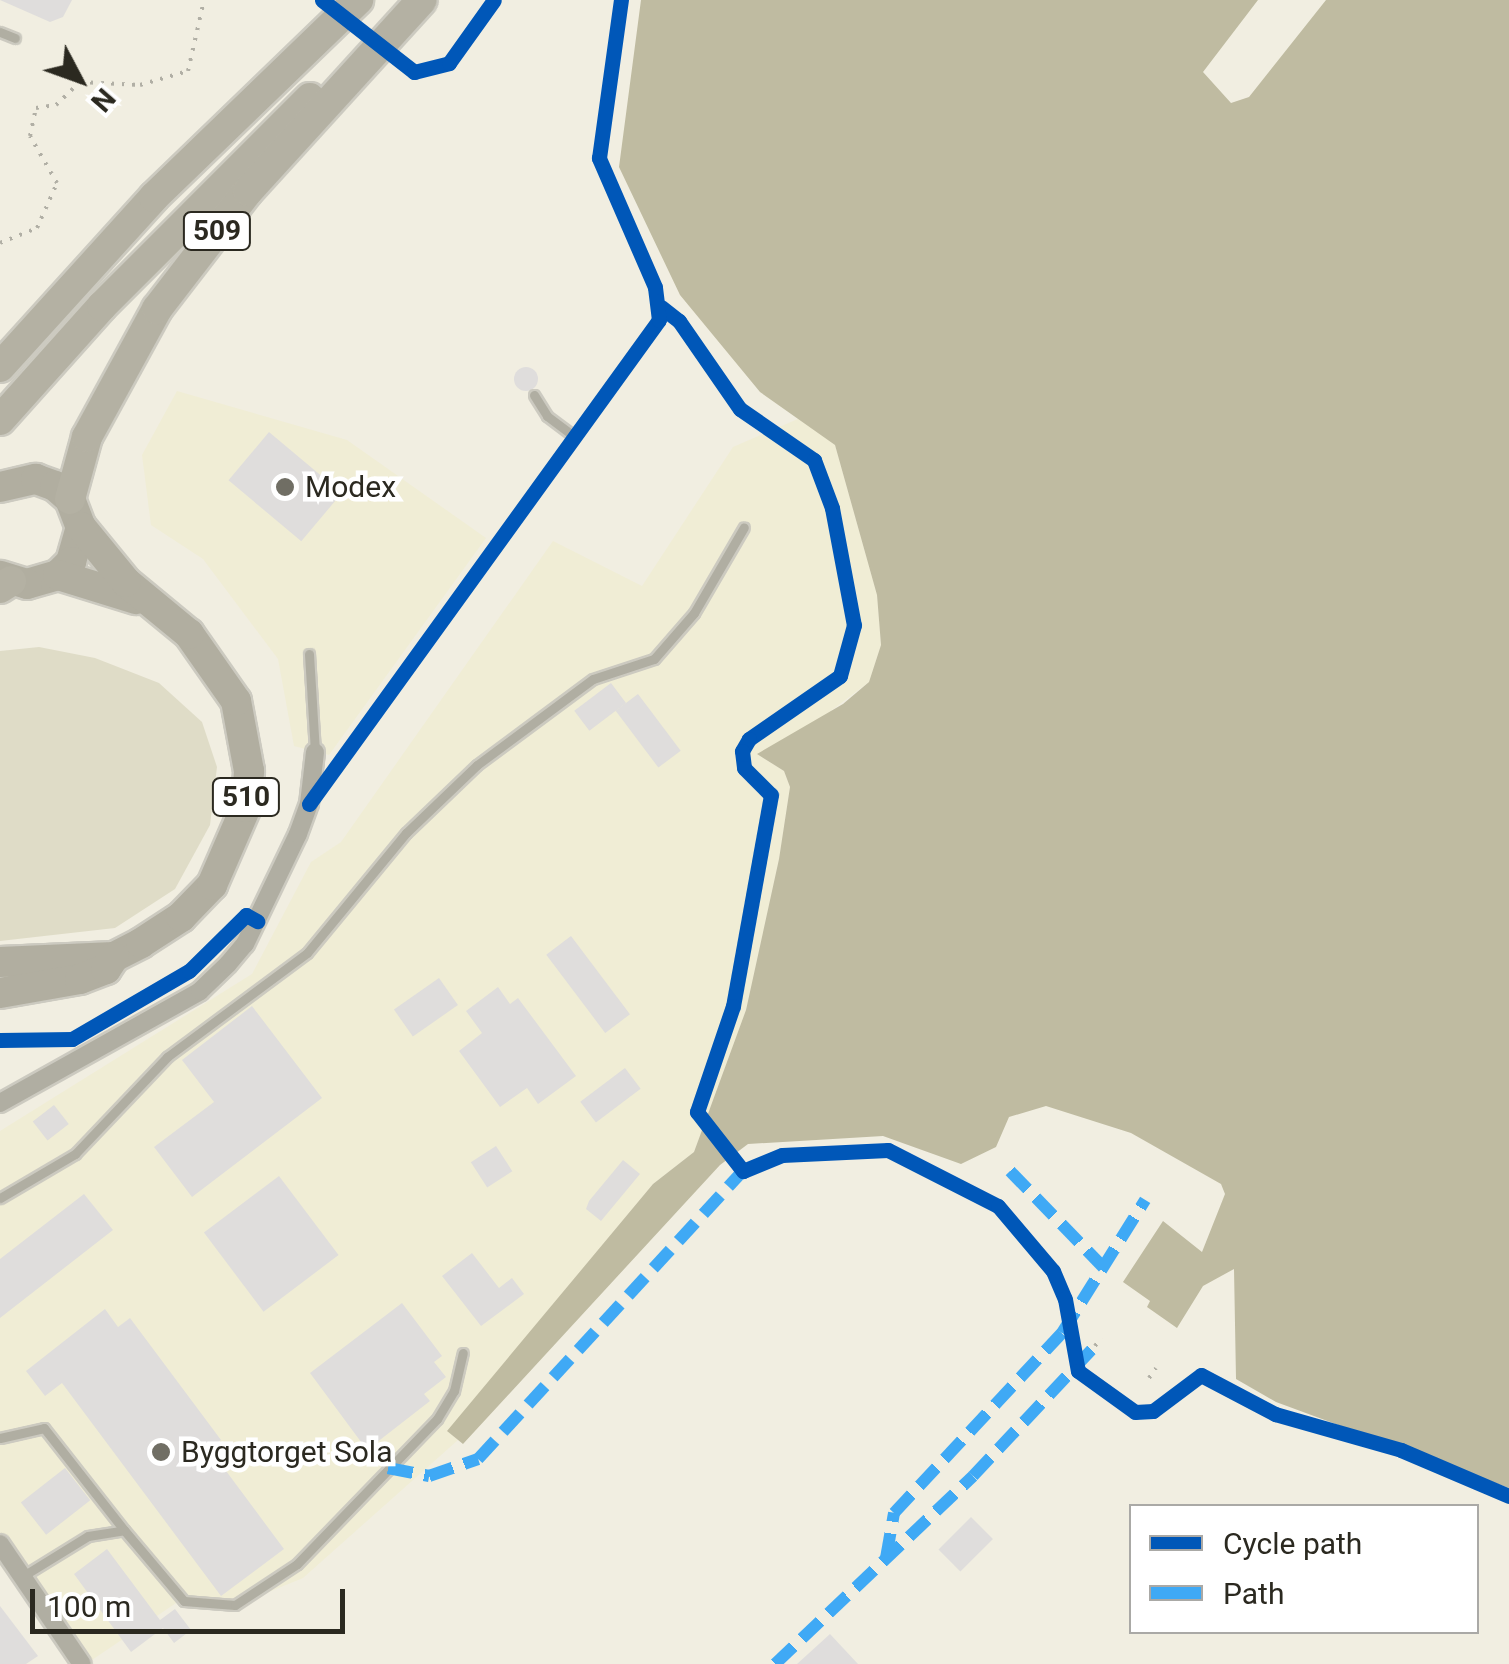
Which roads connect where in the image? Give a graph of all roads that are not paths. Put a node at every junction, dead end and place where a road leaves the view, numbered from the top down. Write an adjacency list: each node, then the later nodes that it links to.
1 (358, 0): 6 (highway, 509)
2 (412, 0): 8 (highway, 509)
3 (422, 0): 11 (highway, 509)
4 (0, 32): 5 (lane)
5 (15, 38)
6 (4, 360)
7 (534, 395): 9 (lane)
8 (0, 420)
9 (574, 436)
10 (0, 486): 11 (main road, 510)
11 (75, 513): 13 (main road); 15 (main road, 510)
12 (744, 527): 22 (lane)
13 (58, 574): 14 (main road, 510); 15 (main road, 510)
14 (4, 582)
15 (159, 609): 18 (main road, 510)
16 (310, 654): 17 (lane)
17 (315, 752): 21 (street)
18 (114, 957): 19 (main road, 510); 20 (main road, 510)
19 (0, 962)
20 (0, 993)
21 (0, 1104)
22 (0, 1198)
23 (463, 1353): 25 (lane)
24 (0, 1438): 25 (lane)
25 (124, 1530): 27 (lane)
26 (0, 1544): 27 (street)
27 (23, 1576): 28 (street)
28 (80, 1663)

